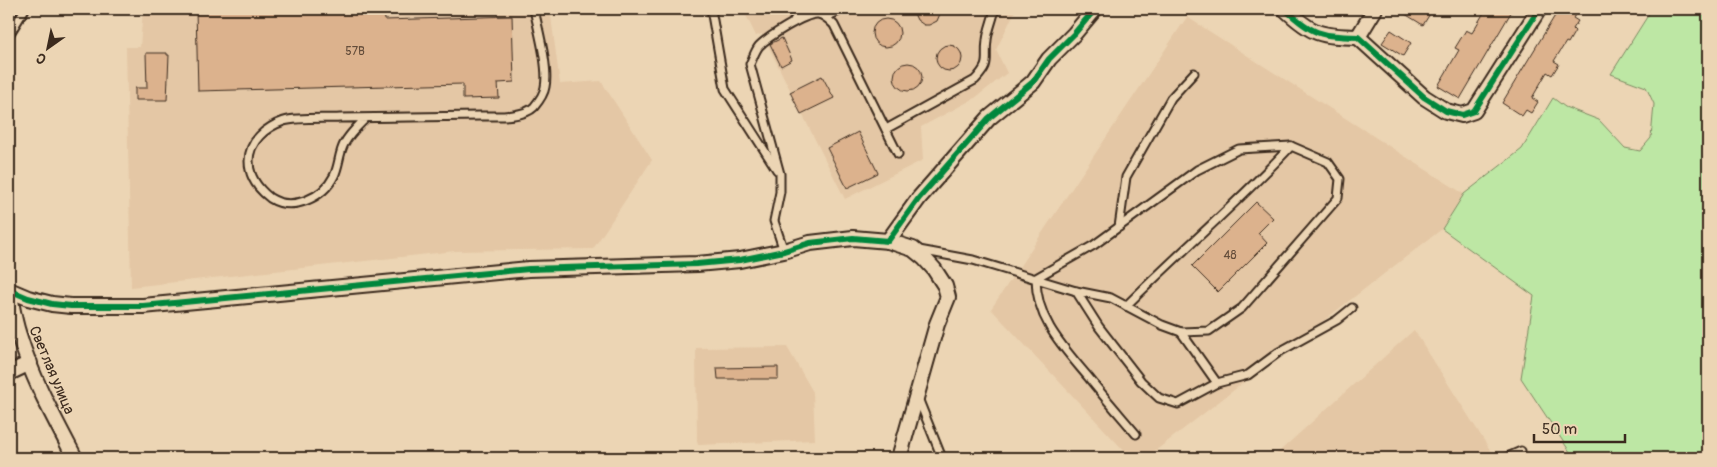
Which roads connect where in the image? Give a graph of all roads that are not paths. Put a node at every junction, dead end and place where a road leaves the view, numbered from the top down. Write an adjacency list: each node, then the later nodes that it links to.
1 (24, 9): 13 (lane)
2 (534, 9): 16 (lane)
3 (711, 9): 20 (lane)
4 (801, 9): 12 (lane)
5 (843, 9): 11 (lane)
6 (995, 9): 17 (lane)
7 (1095, 9): 22 (street)
8 (1285, 9): 14 (street)
9 (1374, 9): 14 (street)
10 (1539, 9): 14 (street)
11 (826, 17): 12 (lane); 17 (lane)
12 (792, 24): 20 (lane)
13 (9, 35)
14 (1358, 37)
15 (1194, 73): 21 (lane)
16 (366, 118): 16 (lane)
17 (886, 129): 19 (lane)
18 (1292, 146): 21 (lane); 28 (lane); 30 (lane)
19 (898, 154)
20 (780, 174): 24 (lane)
21 (1119, 227): 25 (lane)
22 (888, 241): 23 (street); 24 (street)
23 (913, 249): 25 (lane); 34 (street)
24 (784, 251): 26 (street)
25 (1036, 278): 27 (lane); 35 (lane)
26 (9, 290): 31 (street, Светлая улица)
27 (1076, 291): 28 (lane); 33 (lane)
28 (1126, 306): 30 (lane)
29 (1352, 308): 33 (lane)
30 (1180, 332): 33 (lane)
31 (30, 364): 32 (street); 37 (street, Светлая улица)
32 (9, 373)
33 (1216, 383)
34 (917, 395): 38 (street); 39 (lane)
35 (1136, 434)
36 (1521, 451): 40 (lane)
37 (74, 458)
38 (899, 458)
39 (942, 458)
40 (1505, 458)

